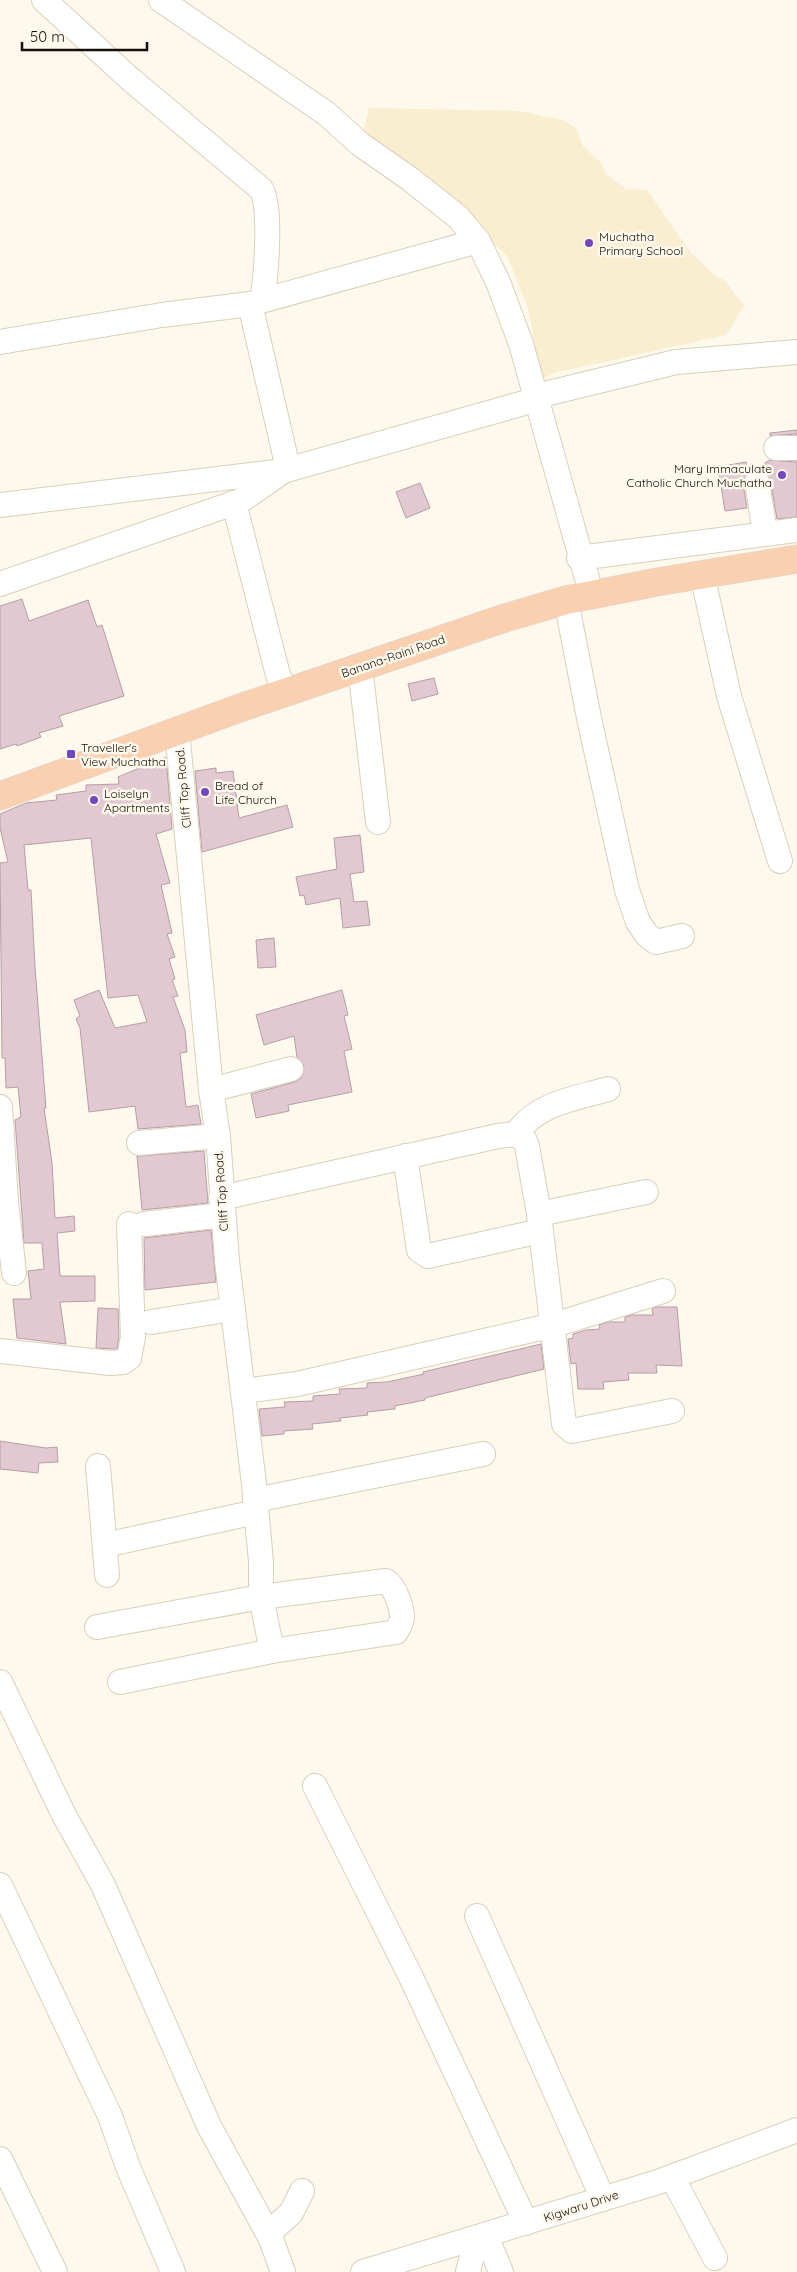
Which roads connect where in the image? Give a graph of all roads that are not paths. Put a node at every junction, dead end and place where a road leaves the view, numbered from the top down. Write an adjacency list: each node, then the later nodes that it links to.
1 (44, 0): 4 (street)
2 (161, 0): 3 (street)
3 (478, 241): 4 (street); 7 (street)
4 (256, 302): 5 (street); 8 (street)
5 (0, 342)
6 (797, 352): 7 (street)
7 (538, 399): 8 (street); 14 (street)
8 (285, 469): 10 (street); 11 (street)
9 (757, 482): 13 (street)
10 (234, 503): 17 (street); 20 (street)
11 (0, 505)
12 (797, 530): 13 (street)
13 (765, 533): 14 (street)
14 (580, 558): 18 (street)
15 (797, 558): 16 (main road, Banana-Raini Road)
16 (702, 574): 18 (main road, Banana-Raini Road); 24 (street)
17 (0, 584)
18 (579, 598): 19 (main road, Banana-Raini Road); 25 (street)
19 (360, 667): 20 (main road, Banana-Raini Road); 23 (street)
20 (286, 692): 21 (main road, Banana-Raini Road)
21 (177, 730): 22 (main road, Banana-Raini Road); 28 (street, Cliff Top Road.)
22 (0, 796)
23 (378, 822)
24 (780, 861)
25 (682, 936)
26 (291, 1069): 28 (street)
27 (608, 1089): 30 (street)
28 (211, 1090): 31 (street, Cliff Top Road.)
29 (0, 1107): 37 (street)
30 (516, 1134): 33 (street); 36 (street)
31 (218, 1136): 32 (street); 35 (street, Cliff Top Road.)
32 (139, 1143)
33 (405, 1156): 35 (street); 36 (street)
34 (646, 1192): 36 (street)
35 (222, 1206): 39 (street, Cliff Top Road.); 42 (street)
36 (540, 1223): 41 (street)
37 (14, 1273)
38 (663, 1291): 41 (street)
39 (233, 1309): 40 (street); 43 (street, Cliff Top Road.)
40 (151, 1322)
41 (554, 1325): 43 (street); 44 (street)
42 (0, 1351)
43 (244, 1391): 47 (street, Cliff Top Road.)
44 (672, 1411)
45 (484, 1454): 47 (street)
46 (98, 1466): 48 (street)
47 (256, 1506): 48 (street); 50 (street, Cliff Top Road.)
48 (105, 1545): 49 (street)
49 (107, 1575)
50 (261, 1597): 51 (street); 52 (street, Cliff Top Road.); 52 (street)
51 (97, 1627)
52 (272, 1651): 54 (street)
53 (0, 1682): 65 (street)
54 (120, 1682)
55 (315, 1786): 63 (street)
56 (0, 1885): 68 (street)
57 (477, 1916): 62 (street)
58 (797, 2130): 60 (street, Kigwaru Drive)
59 (0, 2158): 67 (street)
60 (672, 2176): 62 (street, Kigwaru Drive); 66 (street)
61 (302, 2191): 65 (street)
62 (603, 2199): 63 (street, Kigwaru Drive)
63 (526, 2223): 64 (street, Kigwaru Drive)
64 (481, 2237): 70 (street, Kigwaru Drive); 71 (street); 72 (street)
65 (271, 2239): 69 (street)
66 (715, 2258)
67 (55, 2272)
68 (173, 2272)
69 (282, 2272)
70 (363, 2272)
71 (468, 2272)
72 (501, 2272)

